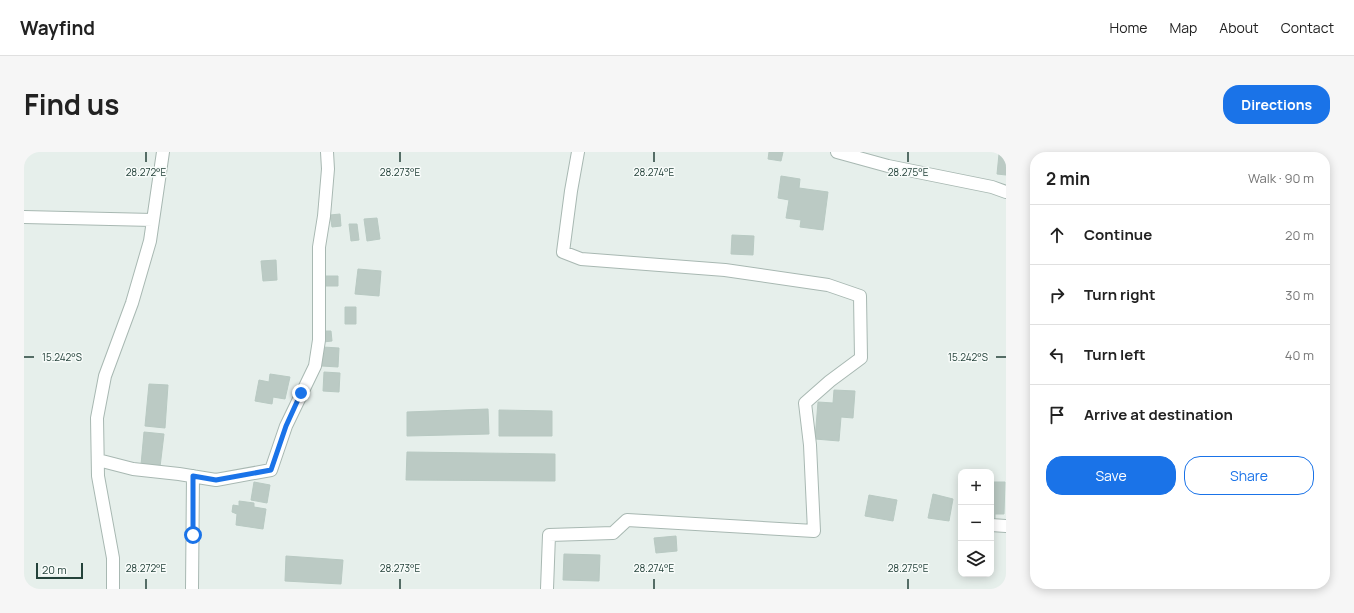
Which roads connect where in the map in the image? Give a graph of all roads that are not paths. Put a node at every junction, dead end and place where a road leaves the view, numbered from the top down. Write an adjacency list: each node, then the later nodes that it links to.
1 (163, 152): 7 (street)
2 (327, 152): 9 (street)
3 (578, 152): 14 (street)
4 (837, 152): 5 (street)
5 (1006, 192)
6 (24, 217): 7 (street)
7 (153, 220): 8 (street)
8 (98, 460): 9 (street); 12 (street)
9 (193, 476): 13 (street)
10 (994, 525): 11 (street)
11 (1006, 526)
12 (113, 589)
13 (192, 589)
14 (547, 589)

